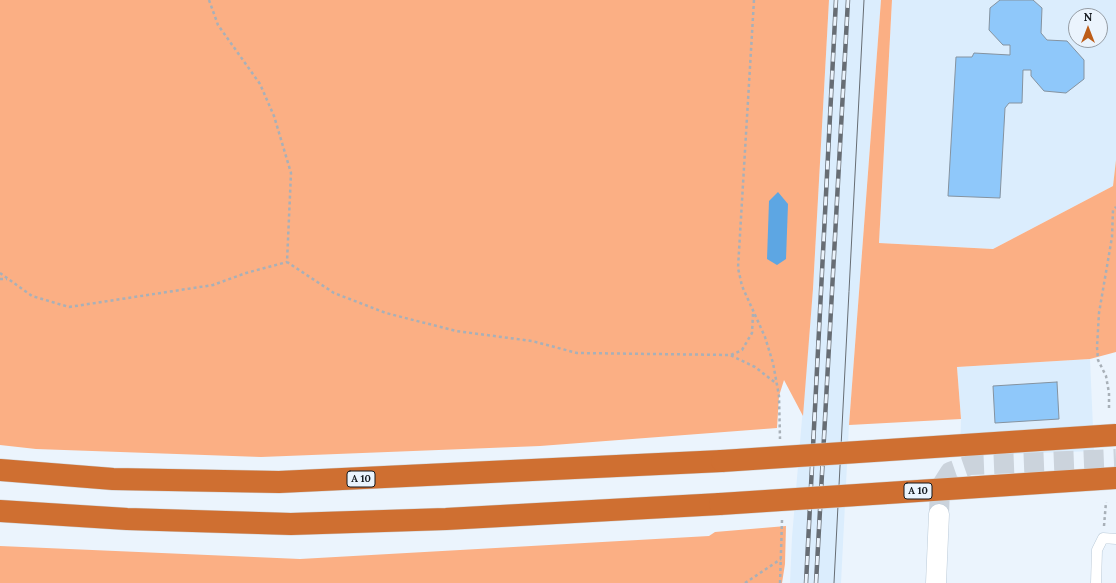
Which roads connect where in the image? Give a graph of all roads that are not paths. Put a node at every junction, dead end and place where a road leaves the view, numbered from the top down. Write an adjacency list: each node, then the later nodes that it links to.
1 (1116, 436): 2 (highway, A 10, bridge)
2 (0, 470)
3 (1116, 478): 4 (highway, A 10, bridge)
4 (0, 511)
5 (939, 514): 7 (street)
6 (1116, 538): 8 (lane)
7 (936, 583)
8 (1096, 583)

